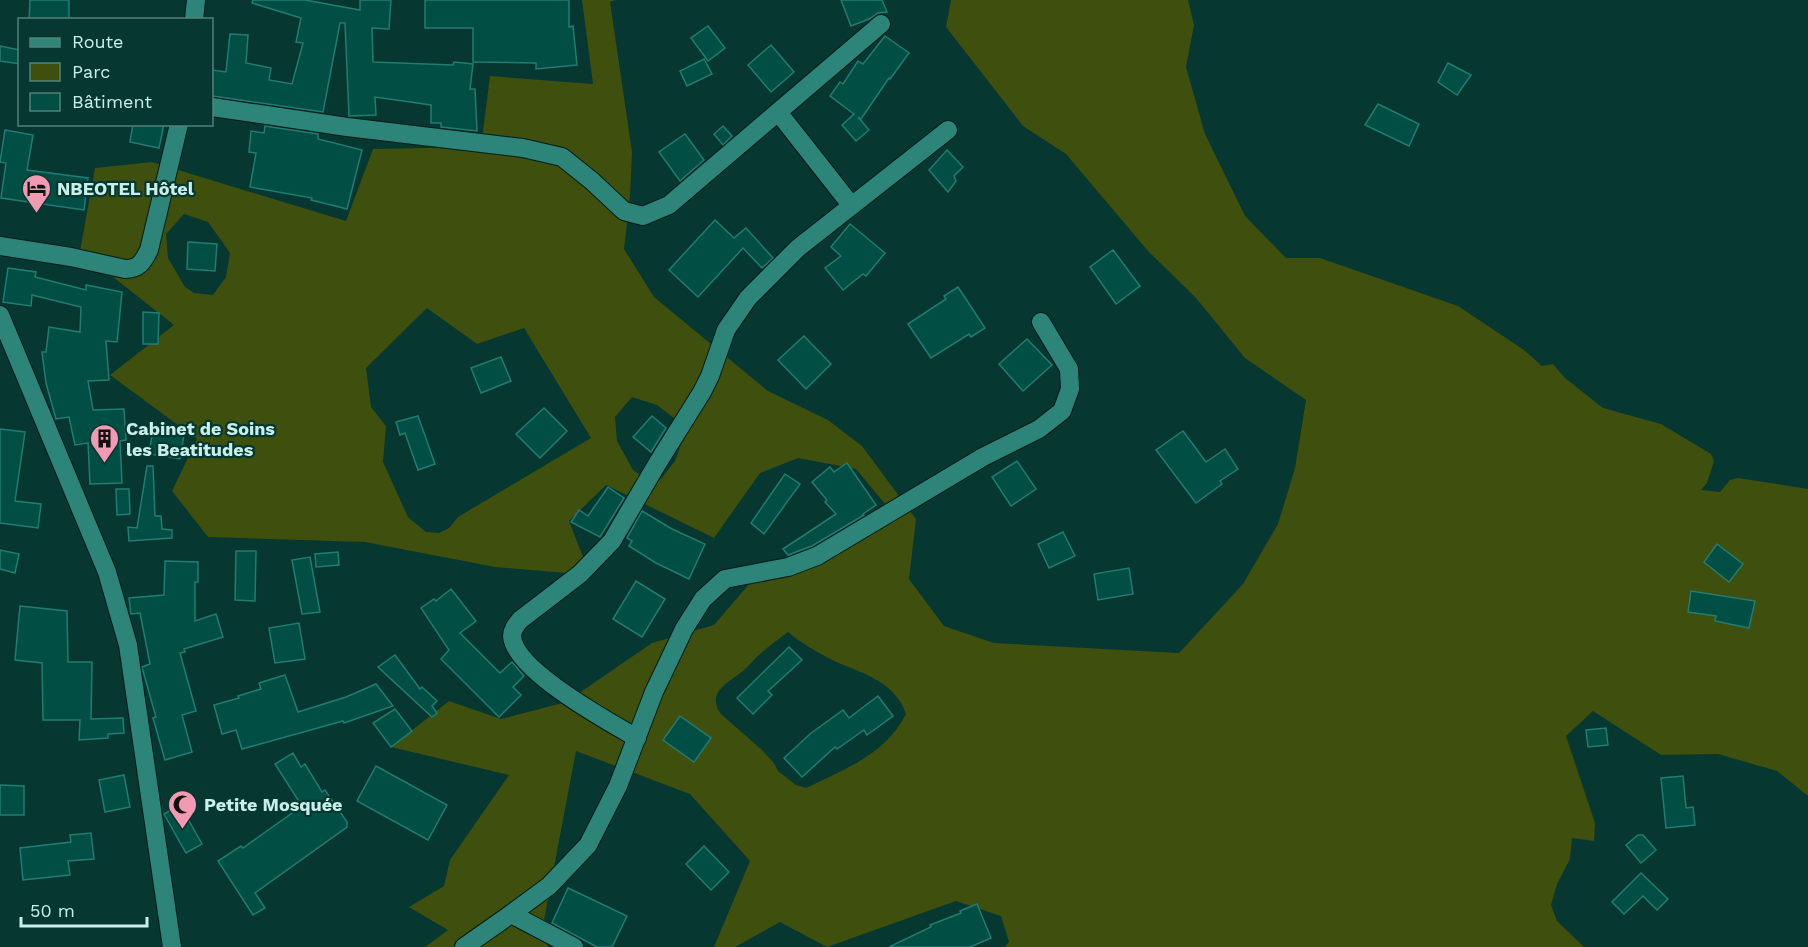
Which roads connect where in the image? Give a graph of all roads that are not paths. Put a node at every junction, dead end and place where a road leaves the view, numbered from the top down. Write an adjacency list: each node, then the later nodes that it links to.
1 (196, 0): 2 (street)
2 (194, 18)
3 (881, 24): 5 (street)
4 (213, 107): 5 (street)
5 (778, 112): 8 (street)
6 (180, 126): 9 (street)
7 (948, 130): 8 (street)
8 (851, 205): 12 (street)
9 (0, 246)
10 (0, 316): 15 (street)
11 (1041, 322): 12 (street)
12 (637, 738): 13 (street)
13 (511, 914): 14 (street); 16 (street)
14 (572, 946)
15 (172, 947)
16 (464, 947)

